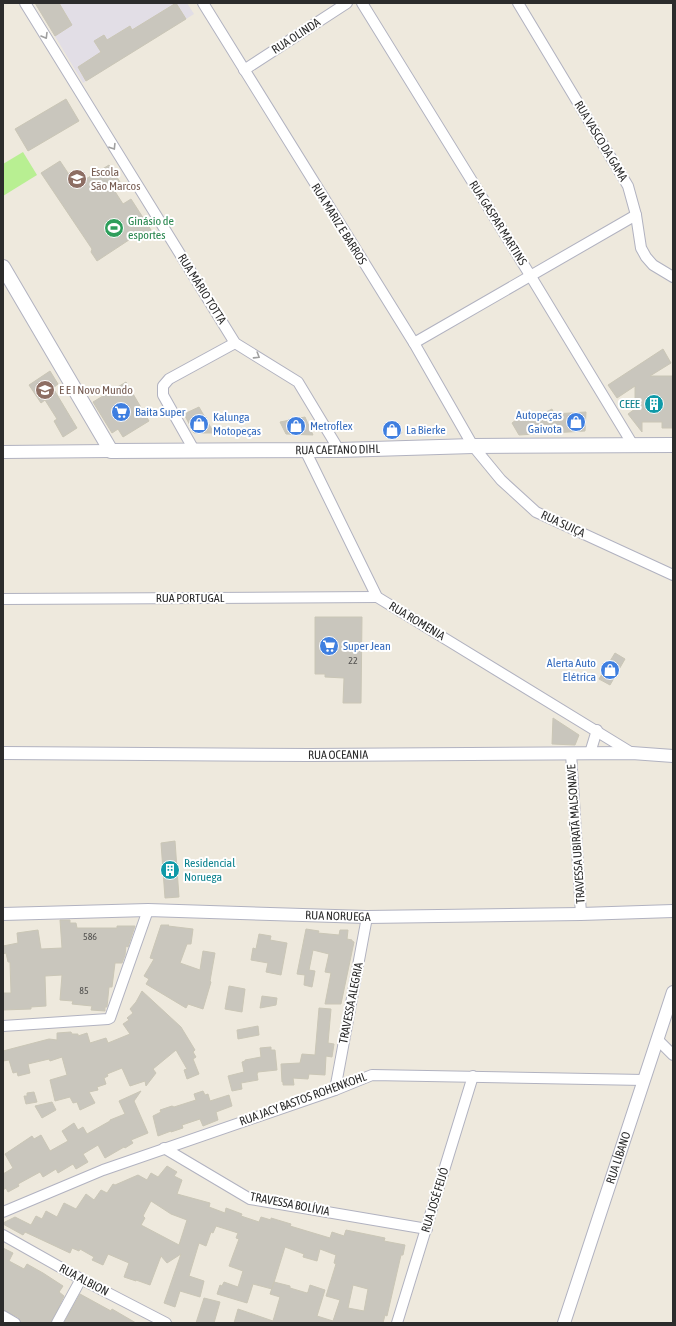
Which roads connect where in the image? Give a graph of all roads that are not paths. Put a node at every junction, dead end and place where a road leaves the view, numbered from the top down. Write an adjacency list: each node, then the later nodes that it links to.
1 (25, 3): 11 (street, RUA MÁRIO TOTTA, one-way to 11)
2 (203, 3): 6 (street, RUA MARIZ E BARROS)
3 (347, 3): 6 (street, RUA OLINDA)
4 (362, 3): 9 (street, RUA GASPAR MARTINS)
5 (518, 3): 7 (street, RUA VASCO DA GAMA)
6 (244, 70): 12 (street, RUA MARIZ E BARROS)
7 (636, 215): 9 (street); 10 (street, RUA VASCO DA GAMA)
8 (3, 267): 19 (main road)
9 (530, 275): 12 (street); 13 (street, RUA GASPAR MARTINS)
10 (673, 277)
11 (235, 343): 16 (street); 18 (street, RUA MÁRIO TOTTA, one-way to 18)
12 (414, 343): 15 (street, RUA MARIZ E BARROS)
13 (633, 445): 14 (main road, RUA CAETANO DIHL); 15 (main road, RUA CAETANO DIHL)
14 (673, 445)
15 (473, 446): 18 (main road, RUA CAETANO DIHL); 21 (street, RUA SUIÇA)
16 (194, 450): 17 (main road, RUA CAETANO DIHL); 19 (main road, RUA CAETANO DIHL)
17 (306, 450): 18 (main road, RUA CAETANO DIHL); 22 (street, RUA ROMENIA)
18 (339, 450)
19 (111, 451): 20 (street, RUA CAETANO DIHL)
20 (3, 452)
21 (673, 575)
22 (377, 597): 23 (street, RUA PORTUGAL); 24 (street, RUA ROMENIA)
23 (3, 599)
24 (597, 730): 27 (street); 28 (street, RUA ROMENIA)
25 (3, 753): 26 (street, RUA OCEANIA)
26 (571, 753): 27 (street, RUA OCEANIA); 33 (street, TRAVESSA UBIRATÃ MALSONAVE)
27 (590, 753): 28 (street, RUA OCEANIA)
28 (632, 753): 29 (street, RUA OCEANIA)
29 (673, 756)
30 (148, 910): 32 (street, RUA NORUEGA); 34 (street, RUA NORUEGA); 36 (street)
31 (673, 911): 33 (street, RUA NORUEGA)
32 (3, 914)
33 (581, 914): 34 (street, RUA NORUEGA)
34 (367, 917): 41 (street, TRAVESSA ALEGRIA)
35 (673, 992): 37 (street, RUA LÍBANO)
36 (3, 1026)
37 (658, 1040): 38 (street); 40 (street, RUA LÍBANO)
38 (673, 1055)
39 (473, 1076): 40 (street, RUA JACY BASTOS ROHENKOHL); 41 (street, RUA JACY BASTOS ROHENKOHL); 44 (street, RUA JOSÉ FEIJÓ)
40 (644, 1080): 52 (street, RUA LÍBANO)
41 (335, 1090): 42 (street, RUA JACY BASTOS ROHENKOHL)
42 (164, 1148): 43 (street, RUA JACY BASTOS ROHENKOHL); 44 (street, TRAVESSA BOLÍVIA)
43 (3, 1212)
44 (426, 1229): 51 (street, RUA JOSÉ FEIJÓ)
45 (3, 1235): 46 (street, RUA ALBION)
46 (81, 1279): 49 (street); 50 (street, RUA ALBION)
47 (3, 1316): 48 (street)
48 (15, 1323)
49 (57, 1323)
50 (166, 1323)
51 (398, 1323)
52 (564, 1323)

